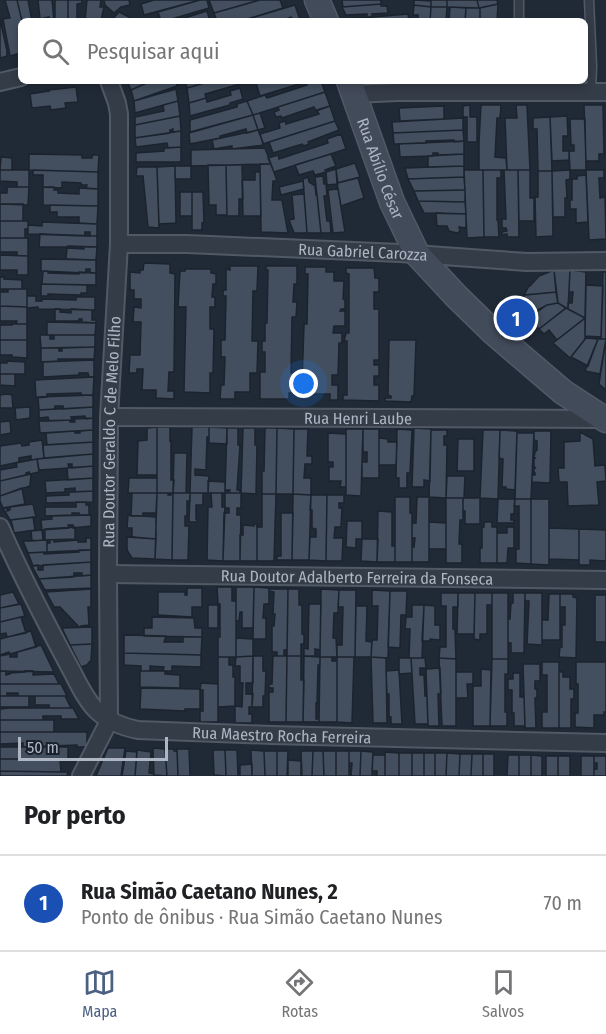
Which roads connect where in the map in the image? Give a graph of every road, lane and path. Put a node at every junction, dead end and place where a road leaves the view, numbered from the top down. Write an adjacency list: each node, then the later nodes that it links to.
1 (317, 0): 4 (main road)
2 (519, 0): 5 (lane)
3 (589, 0): 11 (lane)
4 (325, 18)
5 (519, 18)
6 (18, 78): 7 (street)
7 (0, 82)
8 (110, 84): 12 (street, Rua Doutor Geraldo C de Melo Filho)
9 (519, 86): 10 (street); 11 (street)
10 (352, 88): 13 (main road, Rua Abílio César)
11 (598, 92)
12 (119, 244): 13 (street, Rua Gabriel Carozza); 15 (street, Rua Doutor Geraldo C de Melo Filho)
13 (417, 254): 14 (street, Rua Gabriel Carozza); 16 (main road, Rua Abílio César)
14 (606, 261)
15 (109, 417): 16 (street, Rua Henri Laube); 18 (street, Rua Doutor Geraldo C de Melo Filho)
16 (606, 419)
17 (0, 526): 20 (street, Rua Maestro Rocha Ferreira)
18 (108, 574): 19 (street, Rua Doutor Adalberto Ferreira da Fonseca); 20 (street, Rua Doutor Geraldo C de Melo Filho)
19 (606, 580)
20 (109, 721): 21 (street, Rua Maestro Rocha Ferreira); 22 (street, Rua Doutor Geraldo C de Melo Filho)
21 (606, 743)
22 (81, 776)

